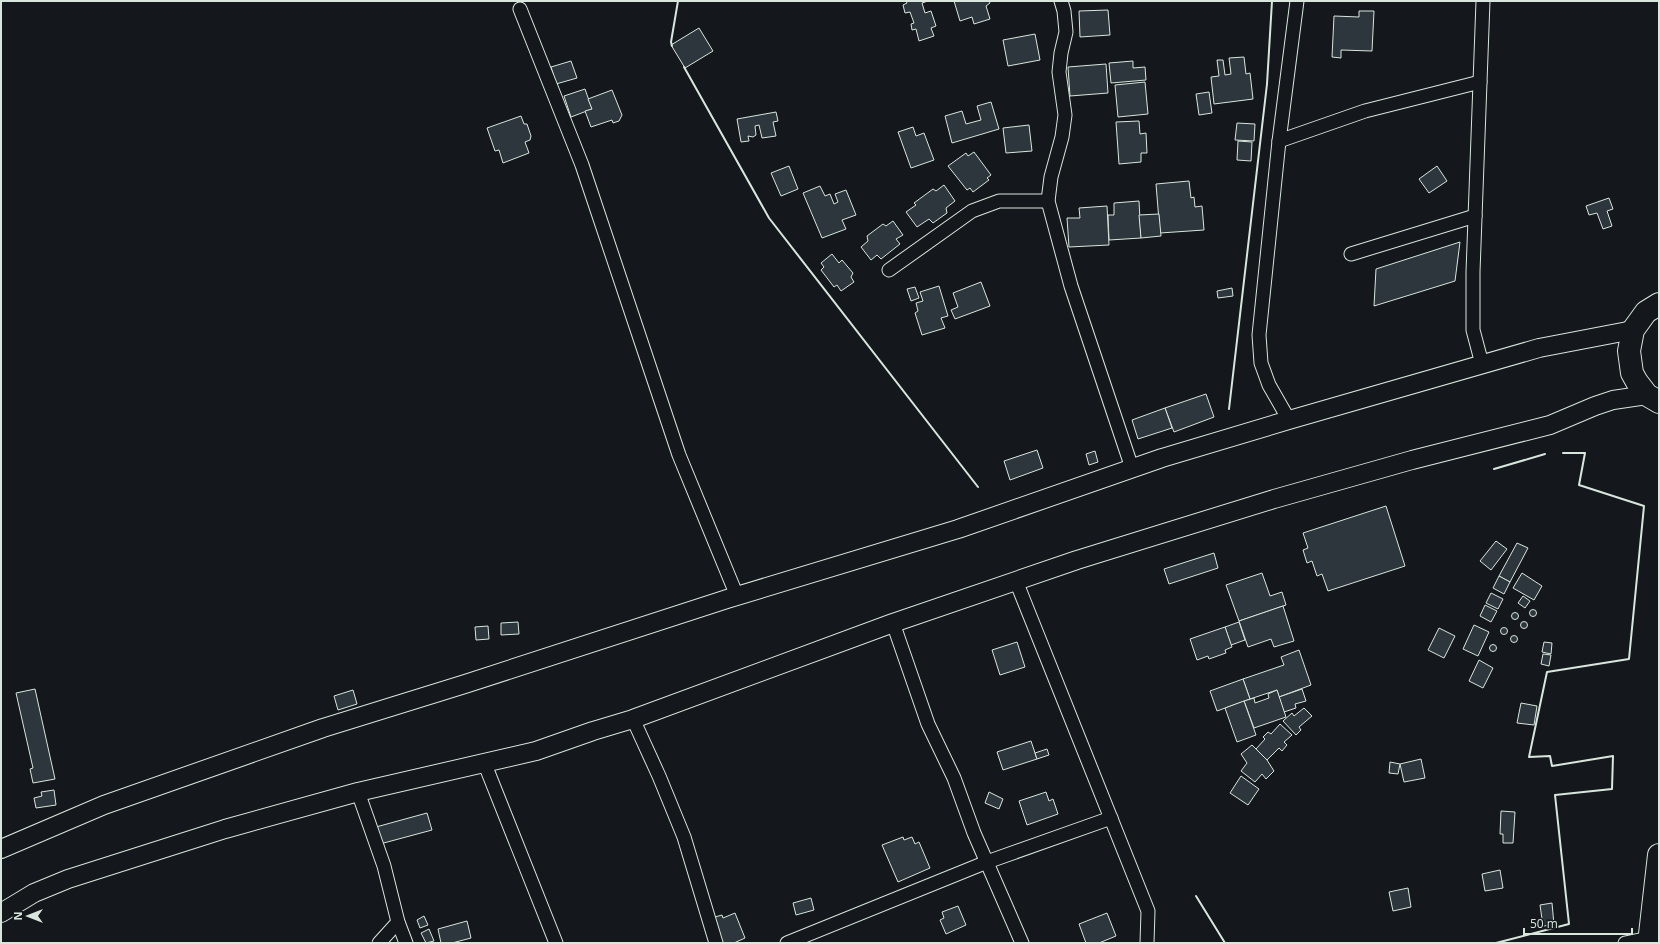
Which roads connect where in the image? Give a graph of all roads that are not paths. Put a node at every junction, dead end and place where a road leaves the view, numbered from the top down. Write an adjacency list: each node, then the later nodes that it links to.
1 (1061, 1): 7 (street)
2 (1297, 1): 6 (street)
3 (1483, 1): 5 (street)
4 (520, 9): 18 (street)
5 (1480, 82): 6 (street); 8 (street)
6 (1279, 141): 15 (street)
7 (1048, 201): 10 (street); 16 (street)
8 (1475, 216): 9 (street); 13 (street)
9 (1351, 254)
10 (889, 270)
11 (1658, 303): 12 (highway)
12 (1633, 330): 13 (street); 14 (highway)
13 (1482, 364): 15 (street)
14 (1653, 399): 17 (street)
15 (1289, 420): 16 (street)
16 (1132, 468): 18 (street)
17 (1016, 581): 19 (street); 23 (street)
18 (737, 596): 24 (street)
19 (893, 623): 20 (street); 26 (street)
20 (633, 719): 21 (street); 33 (street)
21 (484, 762): 22 (street); 32 (street)
22 (358, 792): 27 (street); 28 (street)
23 (1111, 818): 26 (street); 36 (street)
24 (1, 849)
25 (1659, 856): 29 (highway)
26 (987, 862): 34 (street); 35 (street)
27 (1, 913)
28 (398, 922): 30 (street); 31 (street)
29 (1649, 941): 37 (street)
30 (379, 943)
31 (406, 943)
32 (556, 943)
33 (716, 943)
34 (787, 943)
35 (1022, 943)
36 (1148, 943)
37 (1625, 943)

